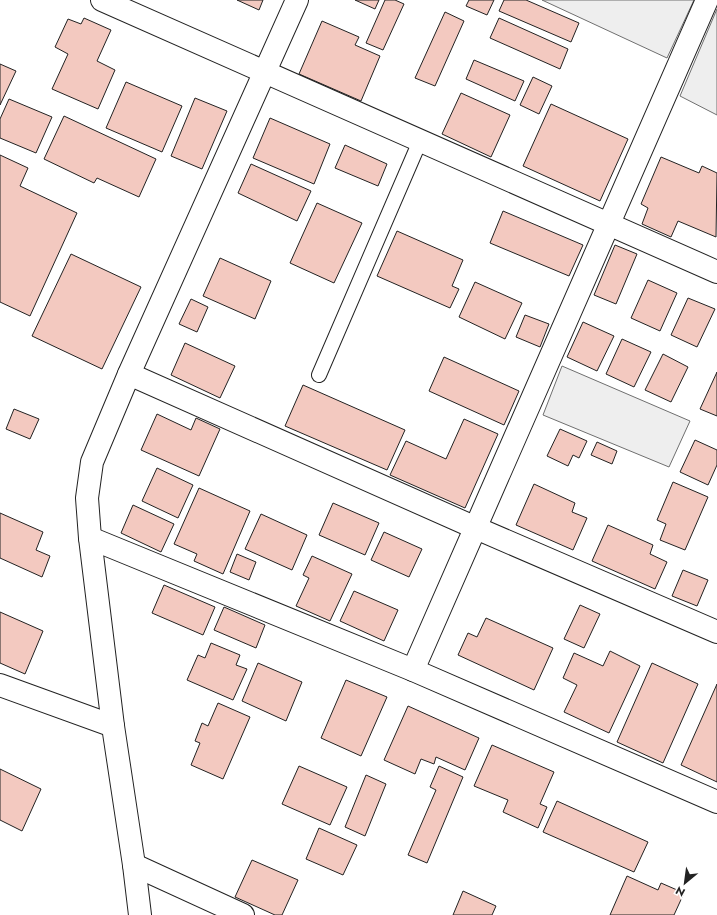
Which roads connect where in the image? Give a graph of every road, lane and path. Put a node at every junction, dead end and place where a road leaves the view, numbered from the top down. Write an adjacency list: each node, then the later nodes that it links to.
1 (102, 0): 4 (street)
2 (297, 0): 4 (street)
3 (708, 0): 6 (street)
4 (264, 72): 5 (street); 8 (street)
5 (420, 141): 6 (street); 9 (lane)
6 (609, 225): 7 (street); 10 (street)
7 (717, 272)
8 (129, 374): 10 (street); 11 (street)
9 (319, 375)
10 (476, 528): 12 (street); 13 (street)
11 (90, 538): 13 (street); 15 (street)
12 (717, 632)
13 (413, 670): 16 (street)
14 (0, 684): 15 (street)
15 (113, 726): 17 (street)
16 (717, 802)
17 (134, 865): 18 (street); 19 (street)
18 (140, 915)
19 (243, 915)

